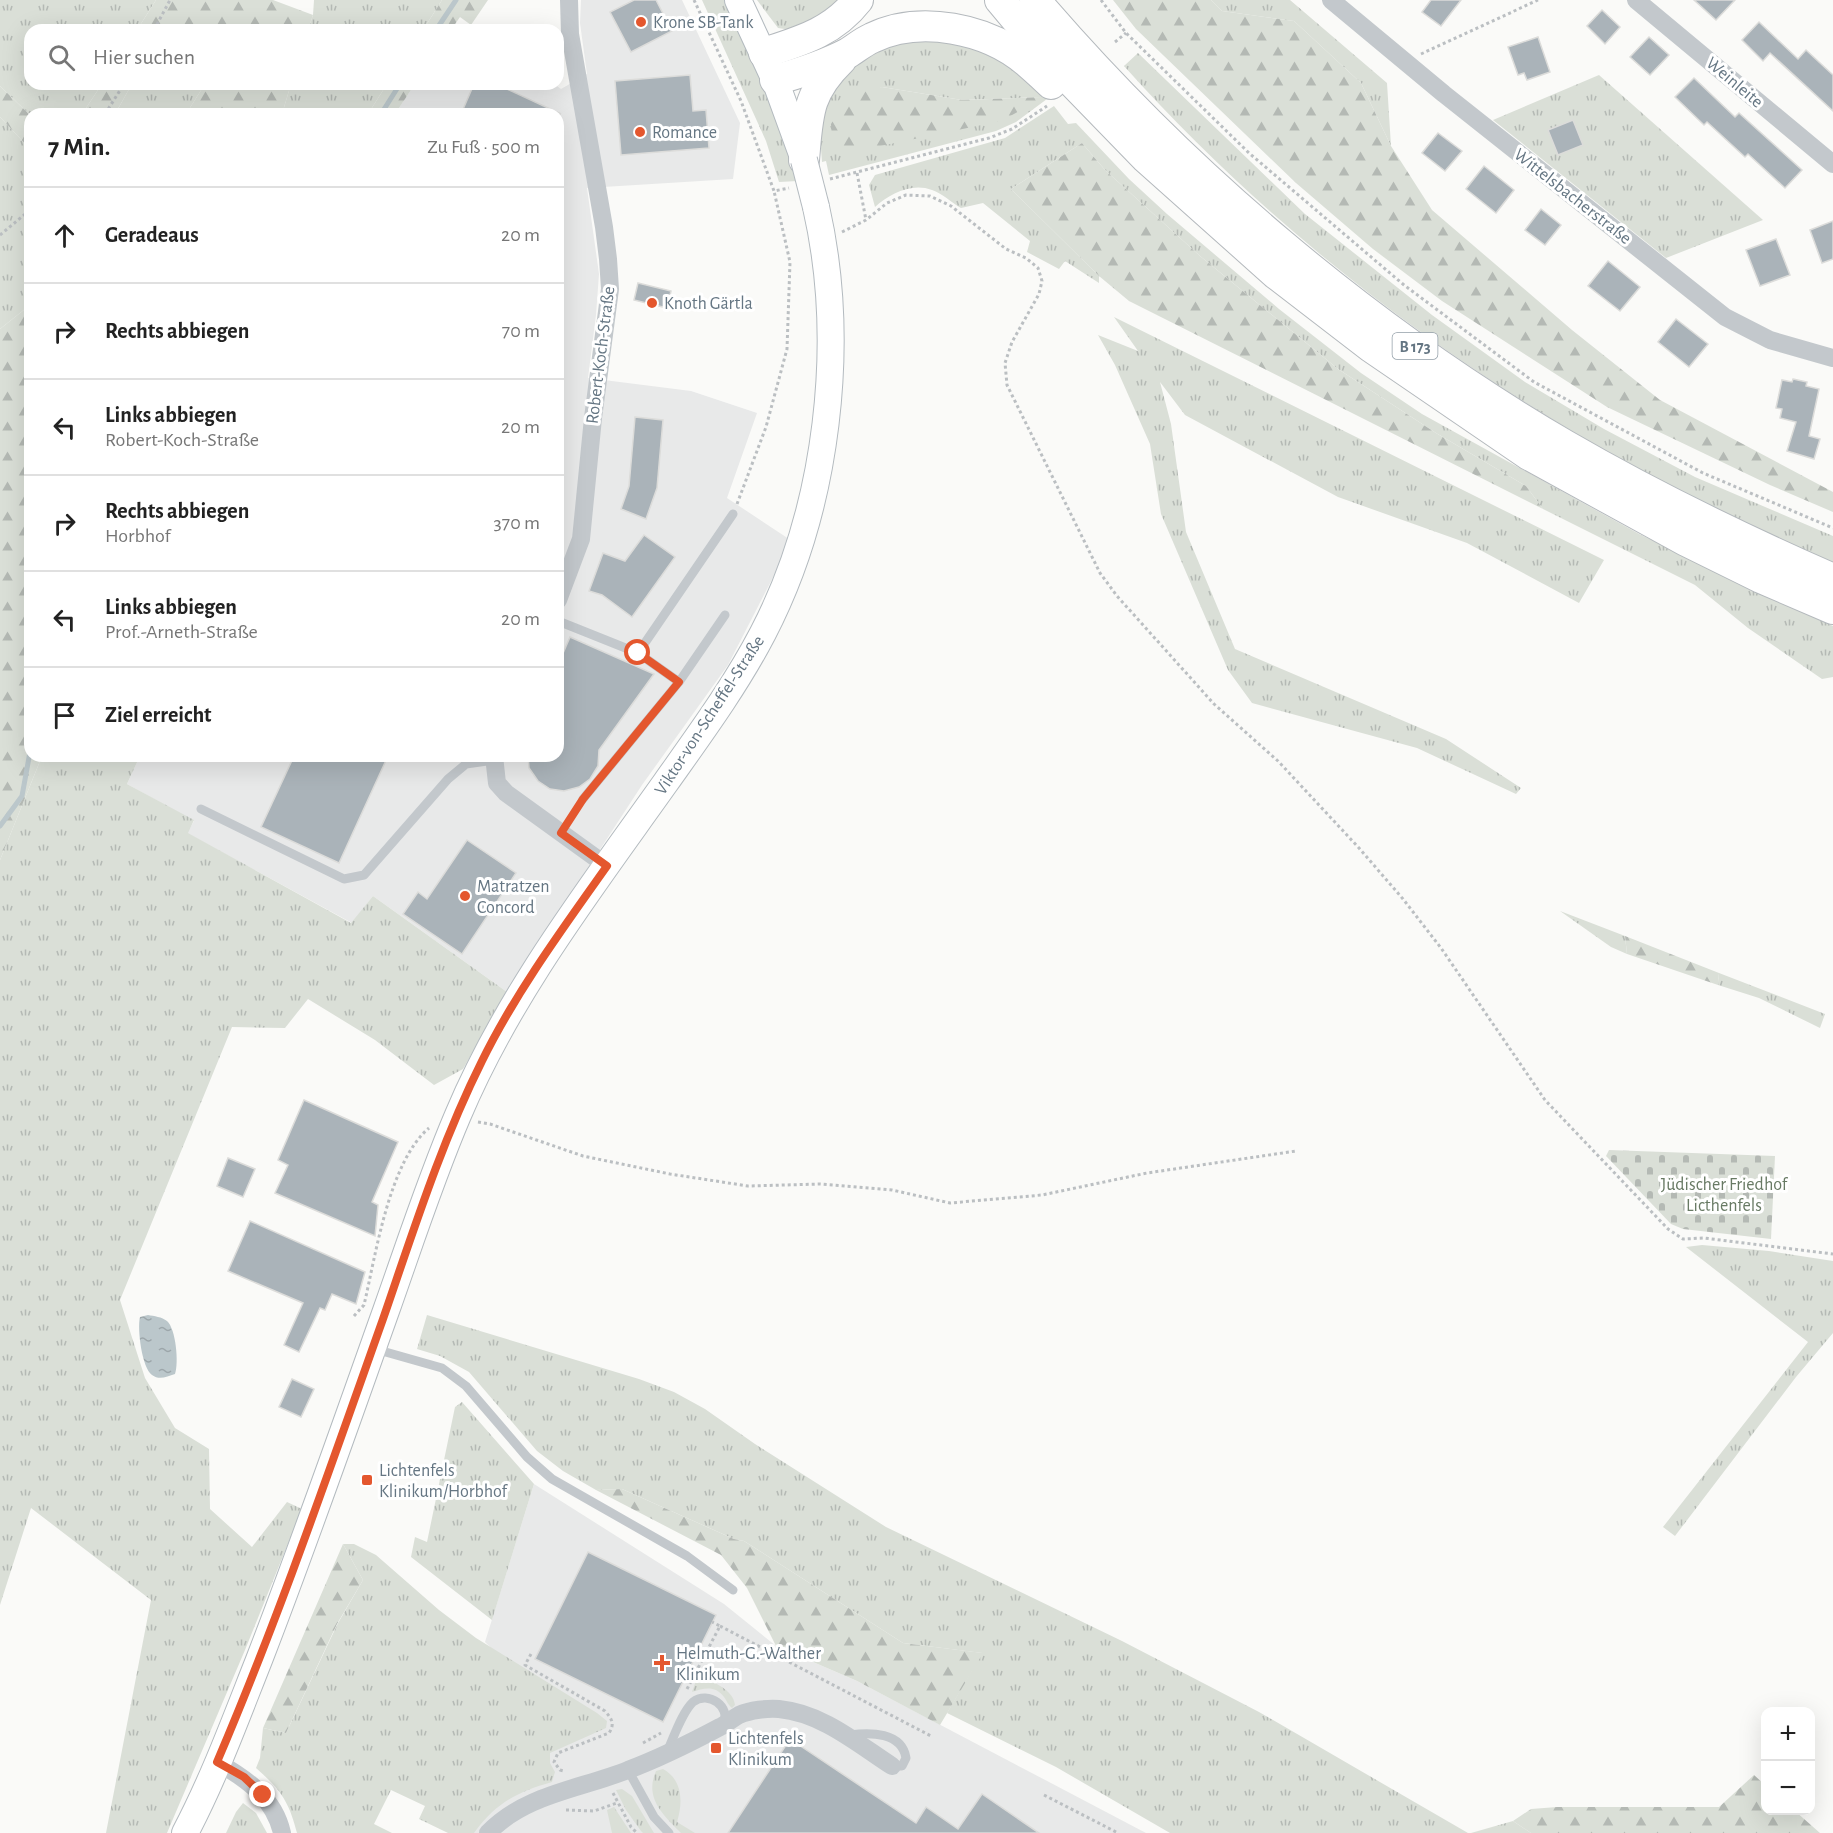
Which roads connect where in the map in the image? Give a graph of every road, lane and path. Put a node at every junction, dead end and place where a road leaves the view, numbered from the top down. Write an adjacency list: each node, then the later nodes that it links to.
1 (170, 0): 12 (path)
2 (569, 0): 35 (street, Robert-Koch-Straße)
3 (694, 0): 26 (path)
4 (738, 0): 17 (main road, Viktor-von-Scheffel-Straße)
5 (858, 0): 17 (highway)
6 (1000, 0): 21 (highway, B 173)
7 (1035, 0): 34 (highway, B 173)
8 (1101, 0): 13 (path)
9 (1331, 0): 16 (street, Wittelsbacherstraße)
10 (1538, 0): 16 (path)
11 (1636, 0): 22 (street, Weinleite)
12 (157, 24)
13 (1126, 33): 14 (path); 33 (path)
14 (1115, 42)
15 (848, 53): 17 (highway); 21 (highway); 23 (highway)
16 (1406, 61): 31 (street, Wittelsbacherstraße)
17 (769, 67): 23 (main road, Viktor-von-Scheffel-Straße)
18 (120, 90): 20 (path)
19 (1054, 102): 24 (path)
20 (109, 108)
21 (1146, 158): 36 (highway, B 173)
22 (1833, 164)
23 (799, 173): 26 (path); 30 (main road, Viktor-von-Scheffel-Straße, bridge)
24 (856, 173): 25 (path); 28 (path)
25 (827, 179)
26 (774, 191): 32 (path)
27 (24, 215): 29 (path)
28 (866, 220): 30 (path); 48 (path)
29 (0, 236)
30 (824, 238): 45 (main road, Viktor-von-Scheffel-Straße)
31 (1833, 358)
32 (733, 514): 39 (lane)
33 (1833, 528)
34 (1833, 579)
35 (564, 583)
36 (1833, 609)
37 (725, 615): 40 (lane)
38 (564, 623): 39 (lane)
39 (638, 653): 40 (lane)
40 (679, 682): 43 (lane)
41 (475, 762): 44 (lane)
42 (494, 762): 45 (street)
43 (583, 799)
44 (201, 810)
45 (607, 866): 49 (main road, Viktor-von-Scheffel-Straße)
46 (490, 1124): 47 (path)
47 (1296, 1151)
48 (1833, 1254)
49 (373, 1348): 50 (lane); 60 (main road, Viktor-von-Scheffel-Straße)
50 (733, 1590)
51 (712, 1622): 52 (path)
52 (720, 1626): 54 (path); 57 (path)
53 (531, 1654): 63 (path)
54 (687, 1691)
55 (722, 1726): 59 (street); 59 (lane); 61 (street)
56 (664, 1730): 58 (path)
57 (931, 1736)
58 (639, 1745)
59 (666, 1755): 62 (street)
60 (217, 1762): 68 (main road, Viktor-von-Scheffel-Straße); 69 (street)
61 (892, 1767)
62 (628, 1770): 64 (street); 72 (lane)
63 (572, 1772)
64 (607, 1778): 66 (path); 70 (street)
65 (1044, 1795): 73 (path)
66 (617, 1803): 67 (path); 71 (path)
67 (558, 1813)
68 (185, 1833)
69 (282, 1833)
70 (488, 1833)
71 (638, 1833)
72 (669, 1833)
73 (1118, 1833)

